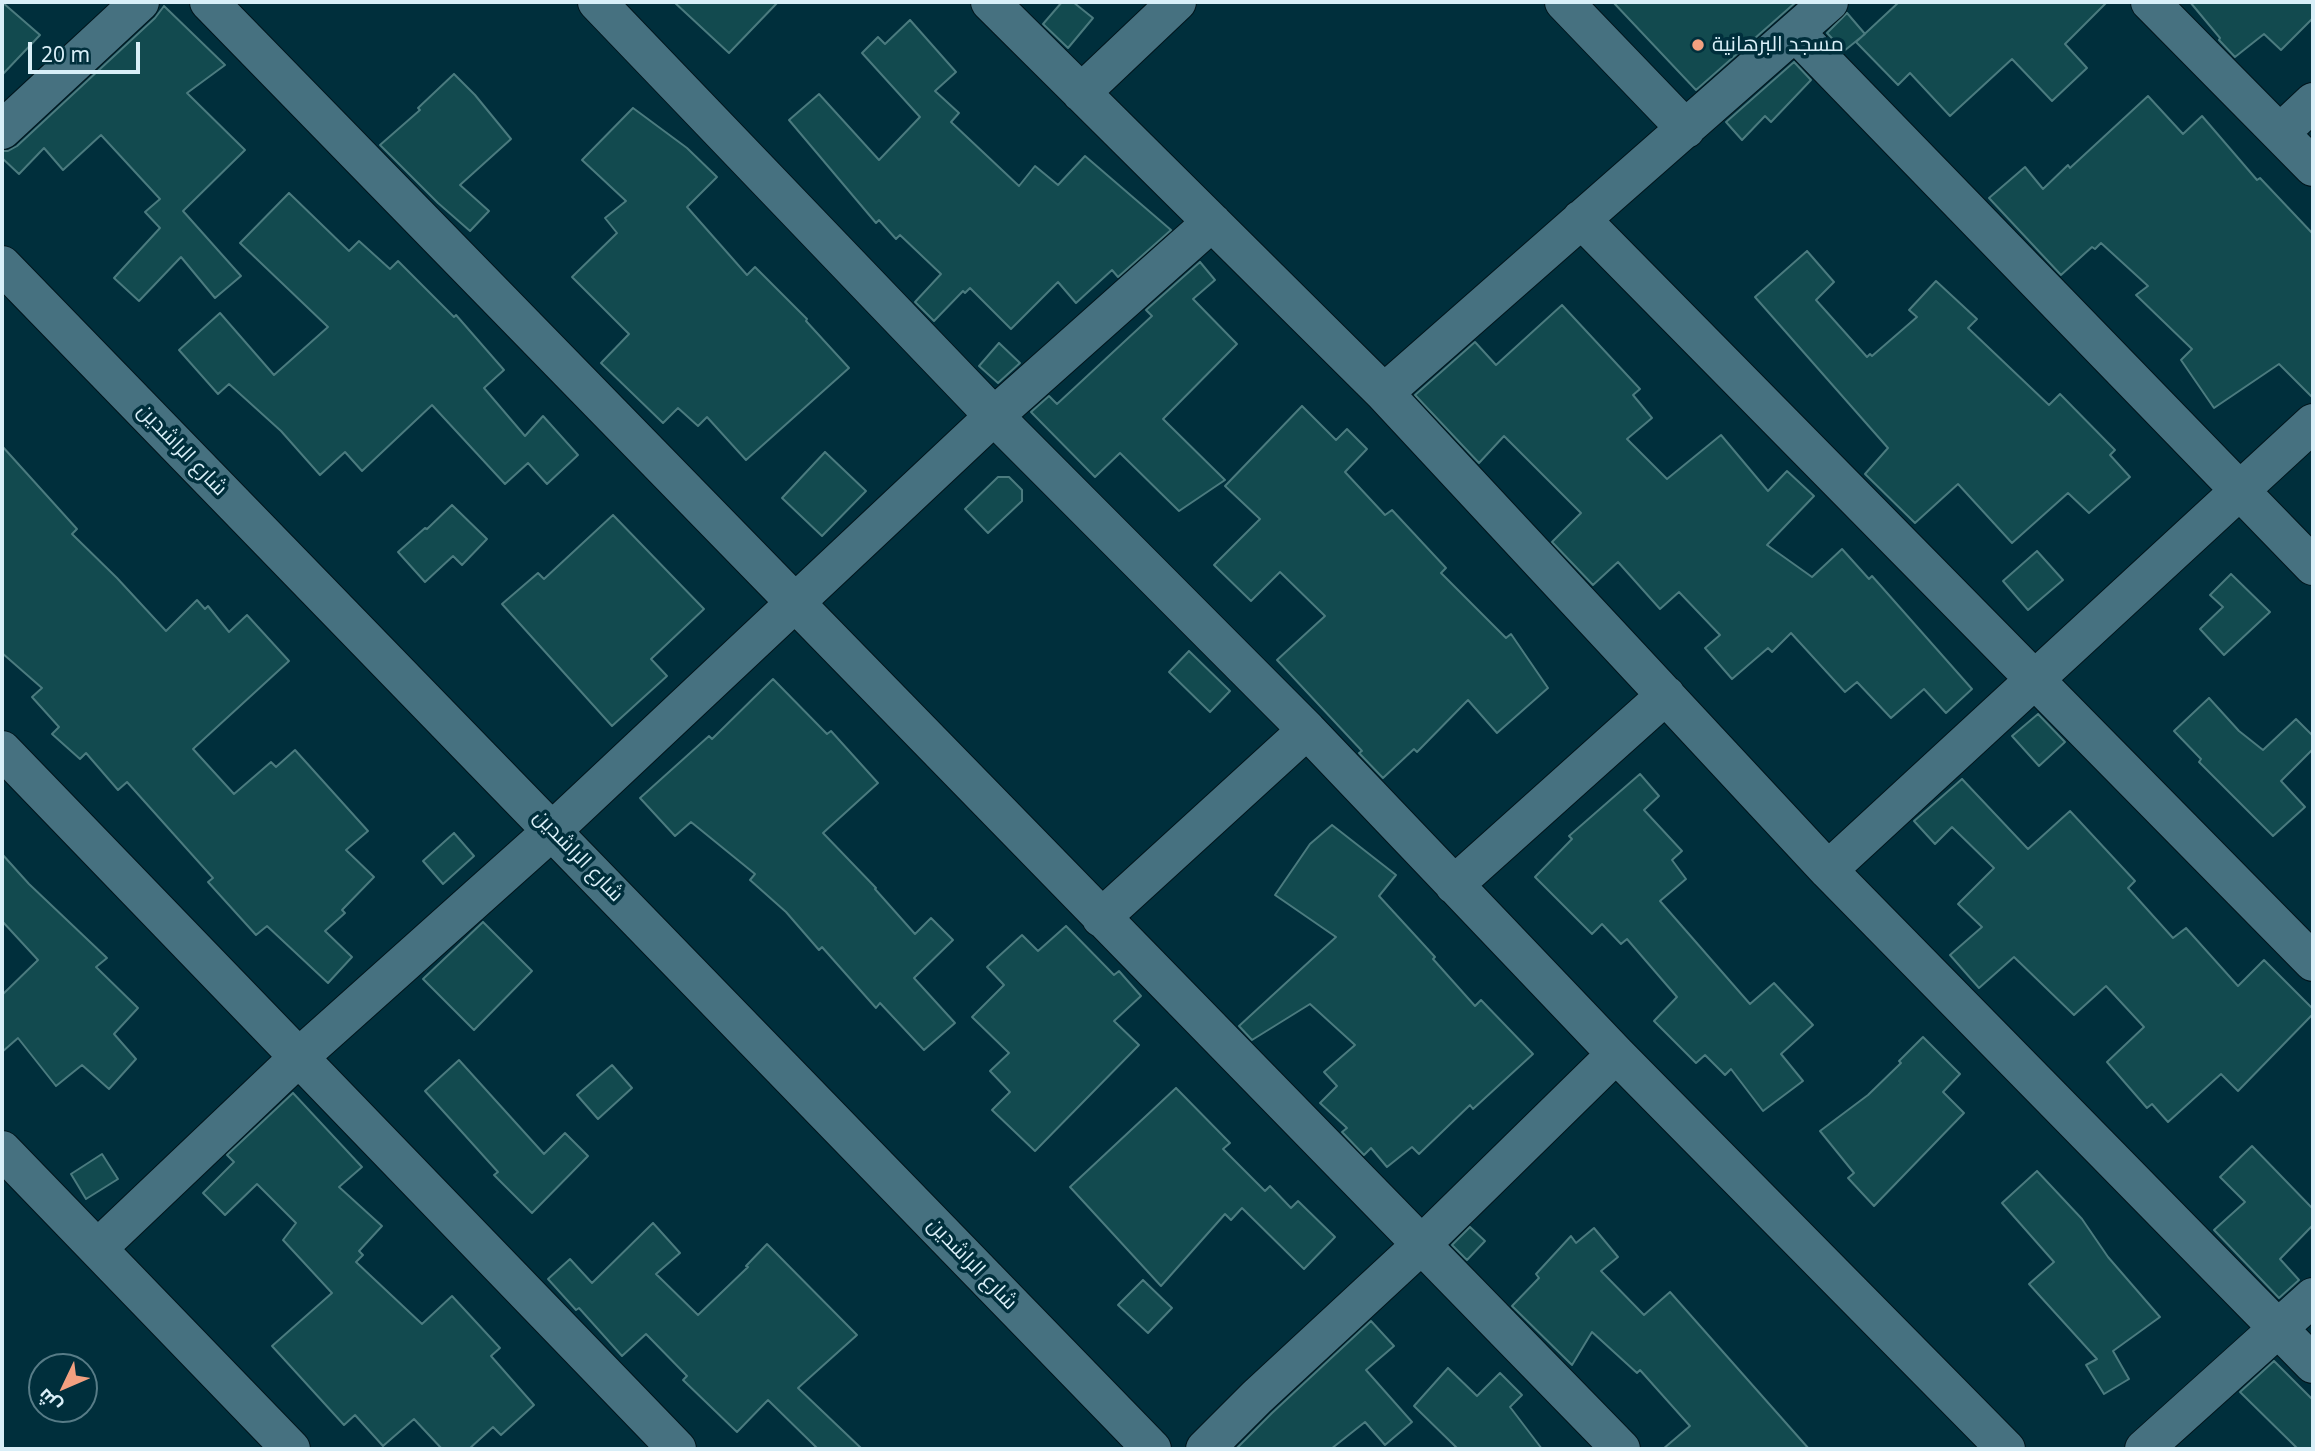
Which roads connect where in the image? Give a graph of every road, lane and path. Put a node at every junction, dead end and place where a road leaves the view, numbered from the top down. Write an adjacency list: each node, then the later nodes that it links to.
1 (140, 2): 13 (street)
2 (208, 2): 24 (street)
3 (597, 2): 20 (street)
4 (990, 2): 10 (street)
5 (1177, 2): 10 (street)
6 (1564, 2): 12 (street)
7 (1829, 2): 9 (street)
8 (2150, 2): 14 (street)
9 (1795, 32): 12 (street); 22 (street)
10 (1081, 93): 17 (street)
11 (2313, 102): 14 (street)
12 (1686, 129): 16 (street)
13 (2, 130)
14 (2280, 133): 15 (street)
15 (2313, 167)
16 (1581, 219): 19 (street); 25 (street)
17 (1212, 222): 19 (street); 20 (street)
18 (2, 265): 29 (street, شارع الراشدين)
19 (1384, 393): 26 (street)
20 (994, 416): 24 (street); 27 (street)
21 (2313, 424): 22 (street)
22 (2240, 491): 23 (street); 25 (street)
23 (2313, 566)
24 (796, 603): 29 (street); 32 (street)
25 (2036, 680): 30 (street); 33 (street)
26 (1666, 695): 30 (street); 31 (street)
27 (1307, 730): 31 (street); 32 (street)
28 (2, 750): 35 (street)
29 (553, 830): 35 (street); 44 (street, شارع الراشدين)
30 (1828, 870): 40 (street)
31 (1454, 885): 34 (street)
32 (1101, 918): 37 (street)
33 (2313, 962)
34 (1616, 1054): 37 (street); 47 (street)
35 (298, 1058): 38 (street); 43 (street)
36 (2, 1150): 38 (street)
37 (1420, 1246): 45 (street); 46 (street)
38 (98, 1248): 42 (street)
39 (2313, 1297): 40 (street)
40 (2279, 1328): 41 (street); 48 (street)
41 (2313, 1364)
42 (274, 1444)
43 (677, 1449)
44 (1152, 1449)
45 (1205, 1449)
46 (1620, 1449)
47 (2006, 1449)
48 (2144, 1449)

